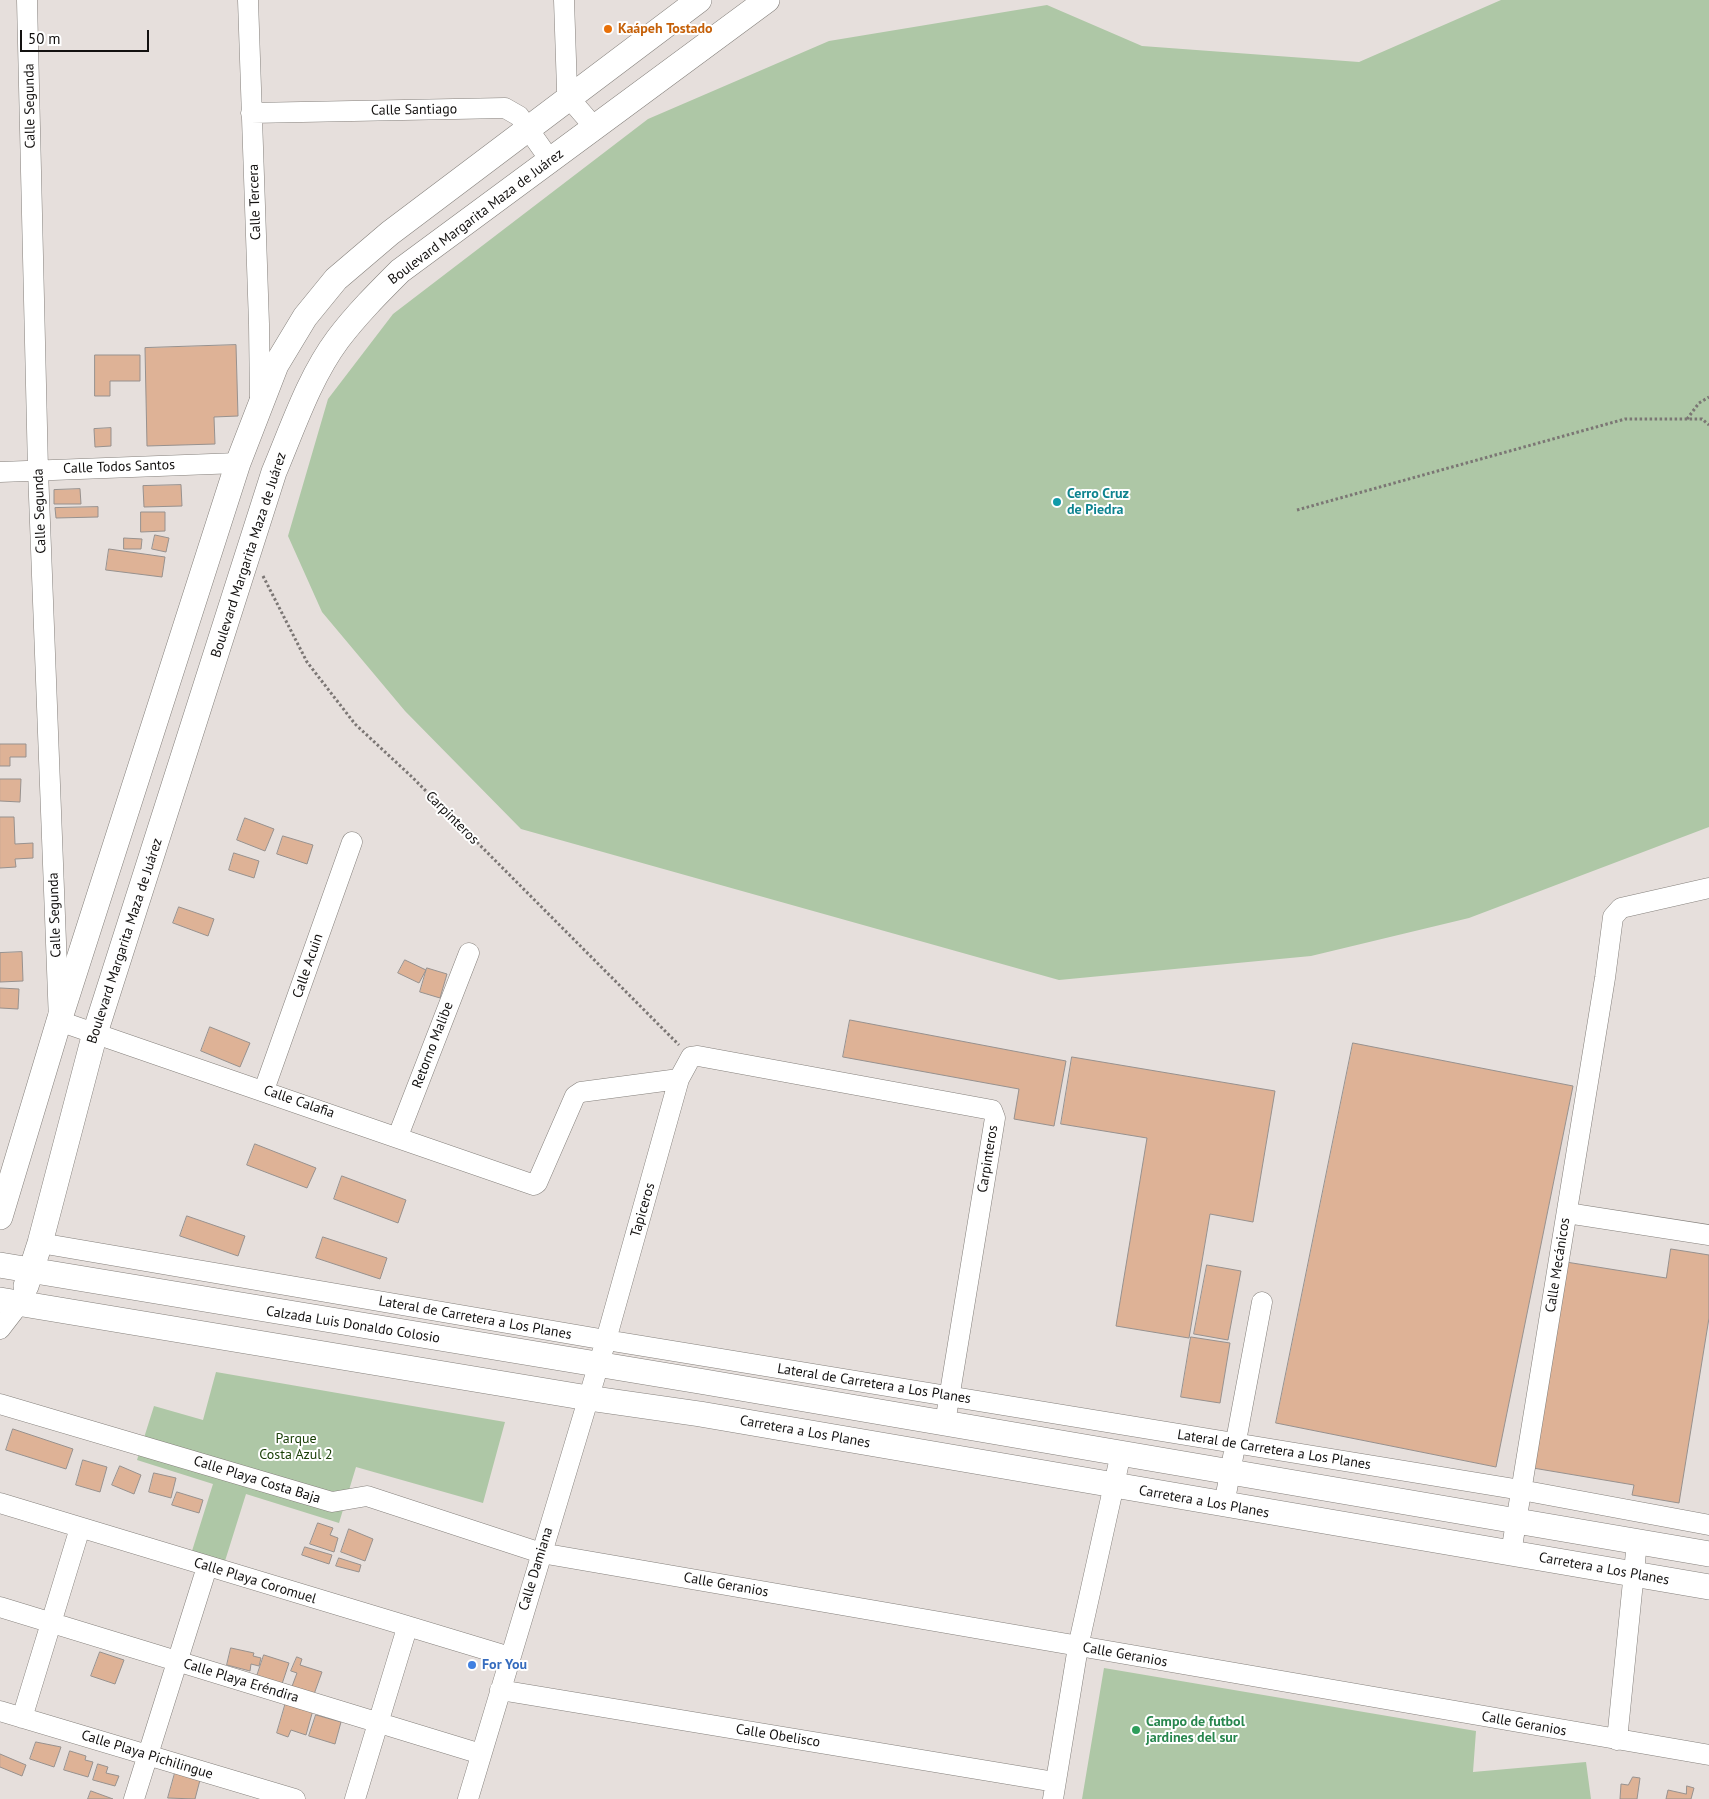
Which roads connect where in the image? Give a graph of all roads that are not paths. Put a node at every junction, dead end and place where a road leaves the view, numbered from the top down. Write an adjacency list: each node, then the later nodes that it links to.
1 (27, 0): 13 (street, Calle Segunda)
2 (248, 0): 7 (street, Calle Tercera)
3 (564, 0): 6 (street)
4 (699, 0): 6 (main road)
5 (766, 0): 8 (main road, Boulevard Margarita Maza de Juárez)
6 (570, 99): 8 (street); 9 (main road)
7 (252, 113): 9 (street, Calle Santiago); 11 (street, Calle Tercera)
8 (595, 128): 10 (main road, Boulevard Margarita Maza de Juárez)
9 (530, 129): 10 (street, Calle Santiago); 11 (main road)
10 (550, 160): 19 (main road, Boulevard Margarita Maza de Juárez)
11 (260, 405): 12 (main road)
12 (238, 463): 13 (street, Calle Todos Santos); 18 (main road)
13 (38, 470): 14 (street, Calle Todos Santos); 18 (street, Calle Segunda)
14 (0, 472)
15 (352, 842): 21 (street, Calle Acuin)
16 (1709, 888): 23 (street, Calle Mecánicos)
17 (469, 953): 22 (street, Retorno Malibe)
18 (60, 1021): 19 (street, Calle Calafia); 24 (main road)
19 (95, 1033): 21 (street, Calle Calafia); 26 (main road, Boulevard Margarita Maza de Juárez)
20 (679, 1080): 22 (street, Calle Calafia); 32 (street, Tapiceros); 34 (street, Carpinteros)
21 (264, 1090): 22 (street, Calle Calafia)
22 (398, 1136)
23 (1567, 1212): 25 (street); 42 (street, Calle Mecánicos)
24 (0, 1217)
25 (1709, 1235)
26 (40, 1243): 28 (main road, Boulevard Margarita Maza de Juárez); 32 (street, Lateral de Carretera a Los Planes)
27 (0, 1266): 28 (main road, Calzada Luis Donaldo Colosio)
28 (30, 1272): 29 (main road, Boulevard Margarita Maza de Juárez); 33 (main road, Calzada Luis Donaldo Colosio)
29 (10, 1301): 31 (street); 35 (main road)
30 (1262, 1302): 38 (street)
31 (0, 1329)
32 (606, 1340): 33 (street, Calle Damiana); 34 (street, Lateral de Carretera a Los Planes)
33 (598, 1365): 35 (street, Calle Damiana); 37 (main road, Calzada Luis Donaldo Colosio)
34 (949, 1396): 37 (street, Carpinteros); 38 (street, Lateral de Carretera a Los Planes)
35 (588, 1398): 41 (main road, Carretera a Los Planes); 50 (street, Calle Damiana)
36 (0, 1404): 50 (street, Calle Playa Costa Baja)
37 (945, 1423): 39 (main road)
38 (1235, 1445): 40 (street); 42 (street, Lateral de Carretera a Los Planes)
39 (1121, 1453): 40 (main road); 41 (street)
40 (1230, 1473): 44 (street); 45 (main road)
41 (1114, 1486): 44 (main road, Carretera a Los Planes); 58 (street)
42 (1521, 1490): 45 (street, Calle Mecánicos); 46 (street, Lateral de Carretera a Los Planes)
43 (0, 1503): 47 (street, Calle Playa Coromuel)
44 (1224, 1505): 49 (main road, Carretera a Los Planes)
45 (1516, 1521): 48 (main road); 49 (street, Calle Mecánicos)
46 (1709, 1525)
47 (80, 1528): 52 (street, Calle Playa Coromuel); 56 (street)
48 (1637, 1542): 51 (main road); 53 (street)
49 (1511, 1552): 53 (main road, Carretera a Los Planes)
50 (542, 1553): 58 (street, Calle Geranios); 59 (street, Calle Damiana)
51 (1709, 1554)
52 (207, 1566): 57 (street, Calle Playa Coromuel); 60 (street)
53 (1633, 1575): 54 (main road, Carretera a Los Planes); 65 (street)
54 (1709, 1587)
55 (0, 1607): 56 (street, Calle Playa Eréndira)
56 (51, 1623): 60 (street, Calle Playa Eréndira); 63 (street)
57 (408, 1628): 59 (street, Calle Playa Coromuel); 64 (street)
58 (1078, 1647): 65 (street, Calle Geranios); 69 (street)
59 (510, 1657): 61 (street, Calle Damiana)
60 (177, 1661): 64 (street, Calle Playa Eréndira); 67 (street)
61 (500, 1690): 66 (street, Calle Damiana); 69 (street, Calle Obelisco)
62 (0, 1711): 63 (street, Calle Playa Pichilingue)
63 (22, 1718): 67 (street, Calle Playa Pichilingue)
64 (378, 1723): 66 (street, Calle Playa Eréndira); 72 (street)
65 (1617, 1740): 68 (street, Calle Geranios)
66 (481, 1754): 73 (street, Calle Damiana)
67 (148, 1755): 70 (street); 71 (street, Calle Playa Pichilingue)
68 (1709, 1755)
69 (1054, 1791)
70 (134, 1799)
71 (295, 1799)
72 (355, 1799)
73 (468, 1799)

